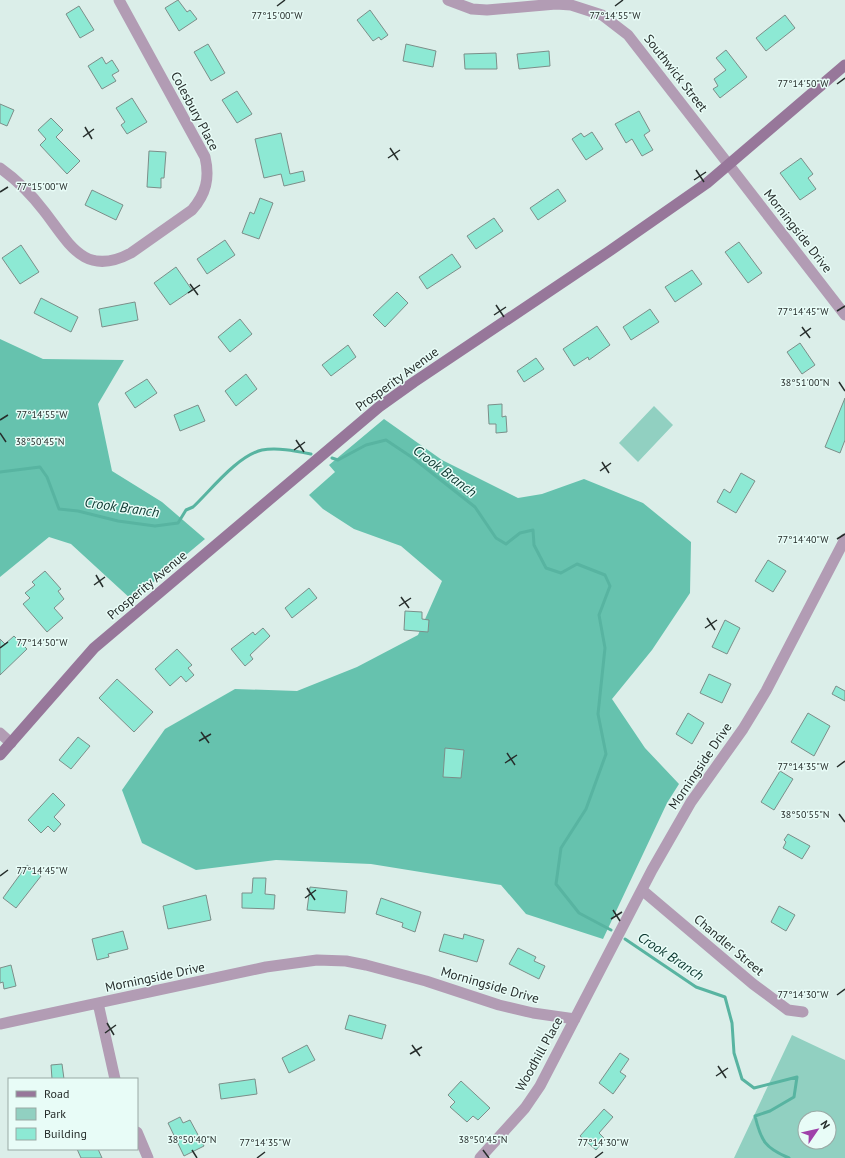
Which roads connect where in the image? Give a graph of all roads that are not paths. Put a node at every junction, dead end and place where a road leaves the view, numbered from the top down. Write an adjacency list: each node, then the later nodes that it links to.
1 (119, 0): 6 (street, Colesbury Place)
2 (448, 0): 3 (street, Southwick Street)
3 (572, 3): 5 (street, Southwick Street)
4 (845, 65): 5 (main road, Prosperity Avenue)
5 (729, 165): 7 (street, Morningside Drive); 10 (main road, Prosperity Avenue)
6 (0, 168)
7 (845, 315)
8 (845, 539): 12 (street, Morningside Drive)
9 (0, 733): 10 (street)
10 (11, 742): 11 (main road, Prosperity Avenue)
11 (0, 755)
12 (642, 890): 14 (street, Chandler Street); 15 (street, Morningside Drive)
13 (98, 1003): 15 (street, Morningside Drive); 16 (street, Morningside Drive); 17 (street)
14 (803, 1012)
15 (574, 1018): 20 (street, Woodhill Place)
16 (0, 1024)
17 (115, 1078)
18 (138, 1134): 19 (street)
19 (148, 1158)
20 (480, 1158)

